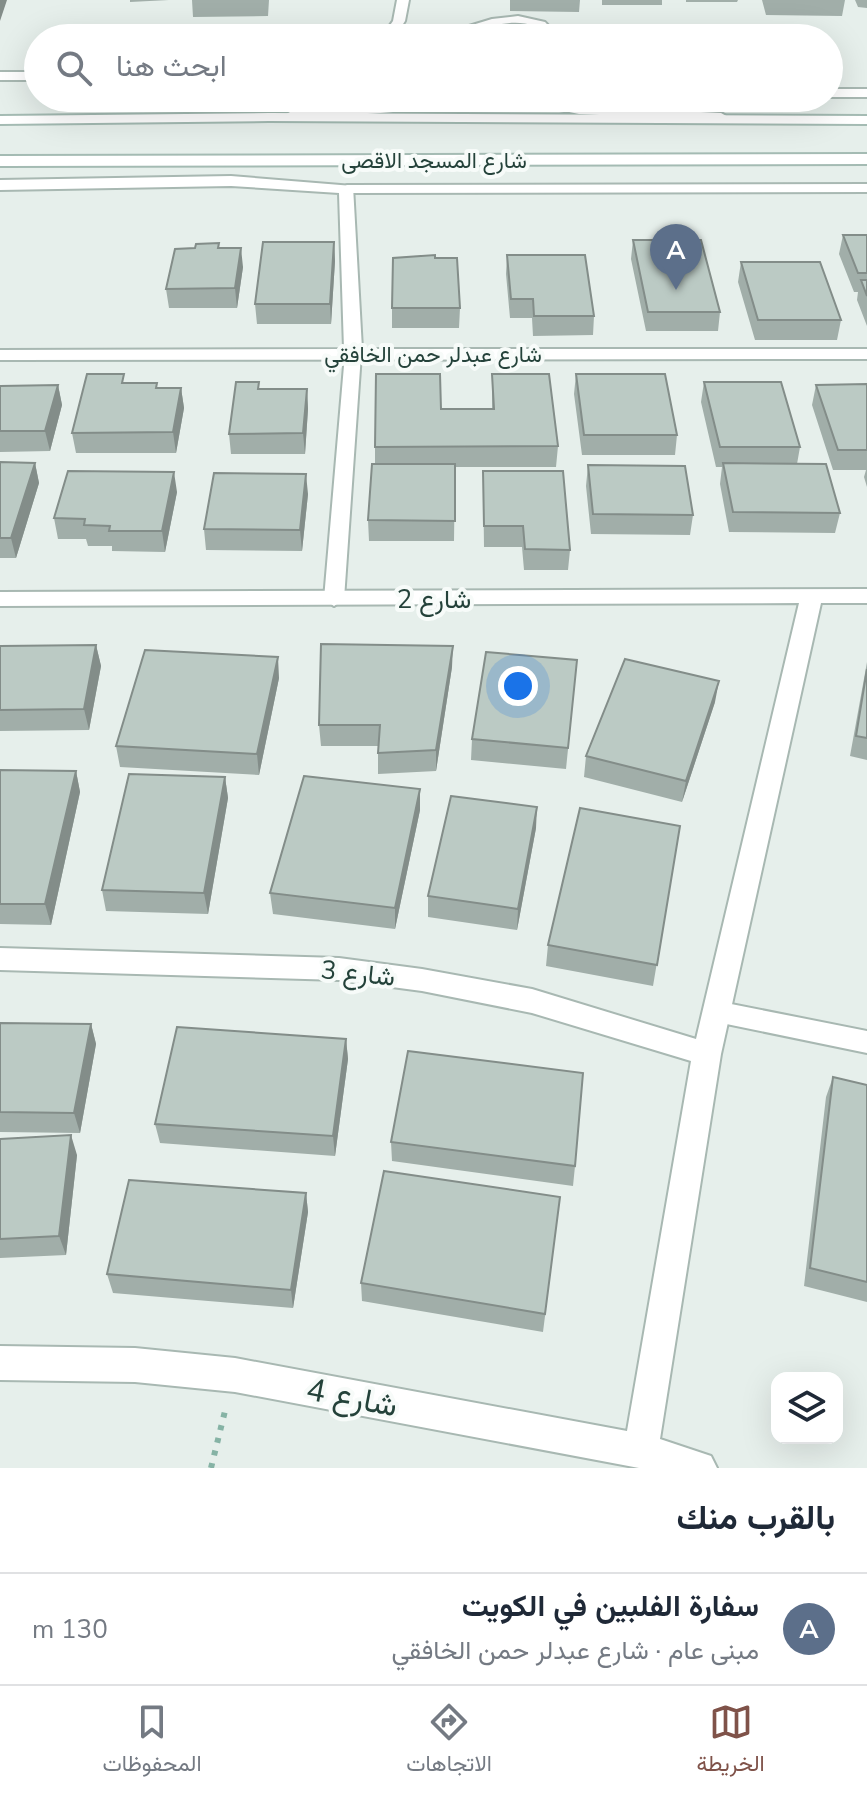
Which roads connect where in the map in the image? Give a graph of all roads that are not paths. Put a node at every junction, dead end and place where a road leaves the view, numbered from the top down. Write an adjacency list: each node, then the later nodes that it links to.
1 (403, 0): 2 (lane)
2 (397, 24)
3 (487, 24): 4 (lane)
4 (531, 24)
5 (0, 76): 6 (street)
6 (24, 76)
7 (843, 93): 8 (lane)
8 (867, 93)
9 (337, 112): 11 (street)
10 (621, 112): 13 (street)
11 (269, 117): 12 (street, شارع المسجد الاقصى); 13 (street, شارع المسجد الاقصى)
12 (0, 120)
13 (788, 120): 14 (street, شارع المسجد الاقصى)
14 (867, 120)
15 (867, 128): 16 (street)
16 (762, 159): 17 (street, شارع المسجد الاقصى); 19 (street, شارع المسجد الاقصى)
17 (867, 159)
18 (0, 161): 19 (street, شارع المسجد الاقصى)
19 (221, 161): 20 (street)
20 (231, 181): 21 (street); 23 (street)
21 (0, 185)
22 (867, 188): 23 (lane)
23 (347, 189): 24 (street)
24 (353, 354): 25 (street, شارع عبدلر حمن الخافقي); 26 (street, شارع عبدلر حمن الخافقي); 30 (lane)
25 (867, 354)
26 (0, 355)
27 (812, 596): 28 (street, شارع 2); 30 (street, شارع 2); 32 (street)
28 (867, 596)
29 (0, 599): 30 (street, شارع 2)
30 (334, 599)
31 (0, 959): 34 (street, شارع 3)
32 (716, 1012): 33 (lane); 34 (street)
33 (867, 1042)
34 (707, 1054): 36 (street)
35 (0, 1363): 36 (street, شارع 4)
36 (641, 1451): 37 (street, شارع 4)
37 (699, 1468)

